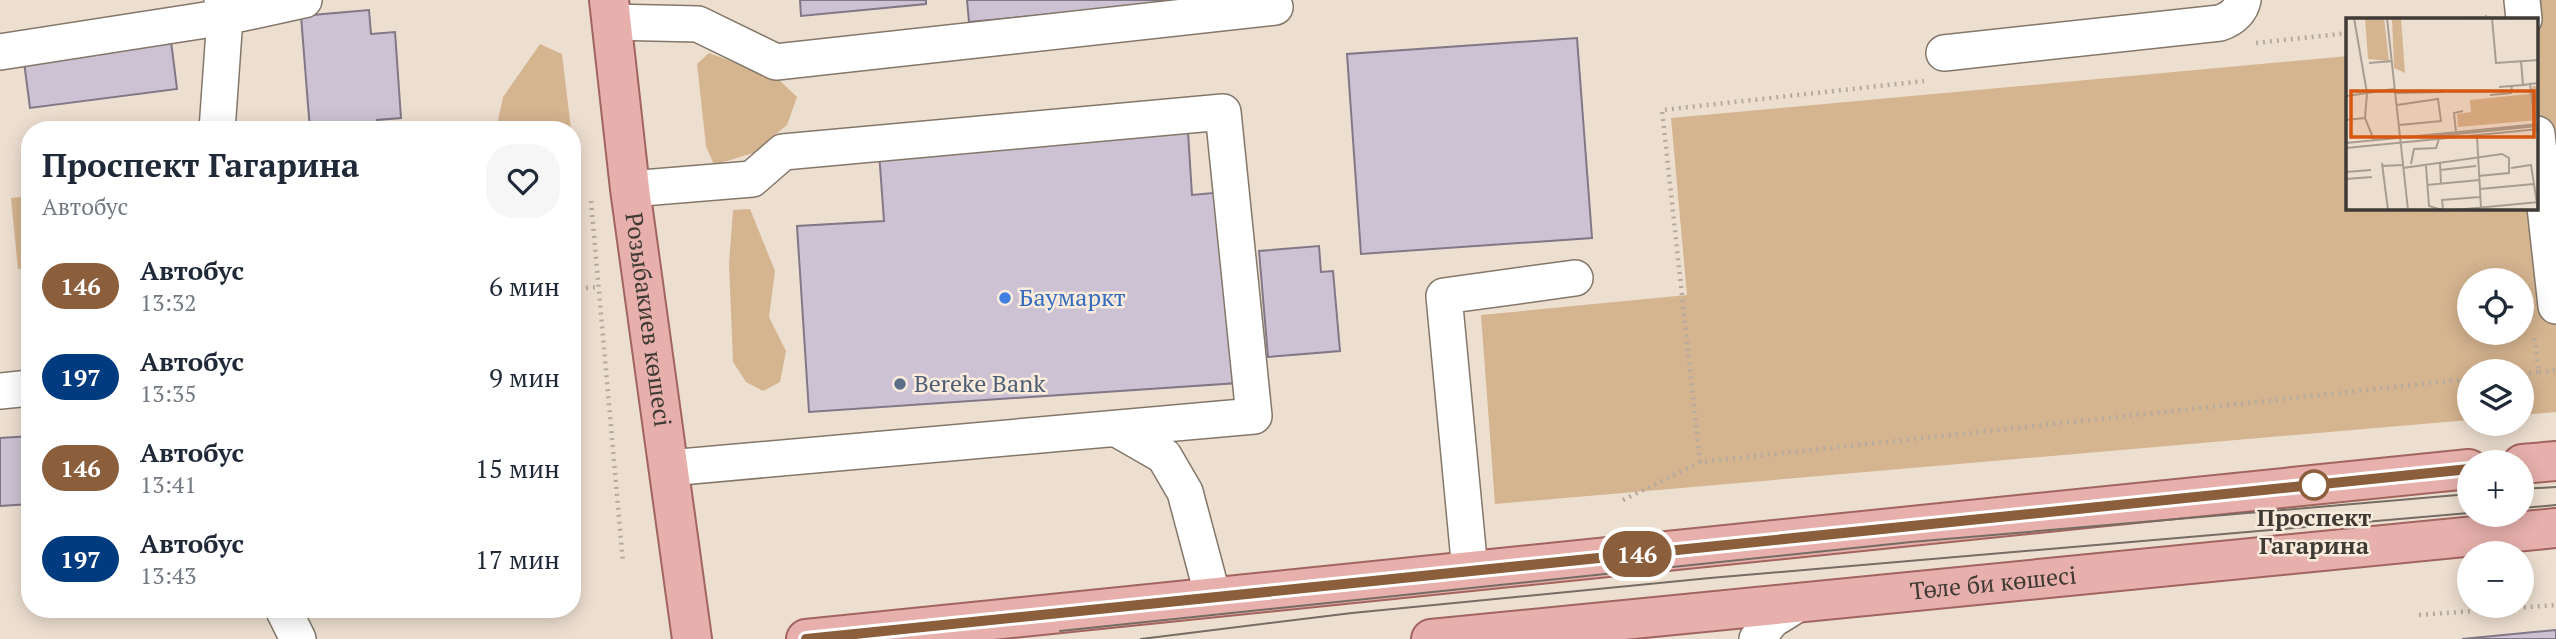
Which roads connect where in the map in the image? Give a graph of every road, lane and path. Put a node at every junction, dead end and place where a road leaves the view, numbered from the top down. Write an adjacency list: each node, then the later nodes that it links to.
1 (304, 0): 5 (street)
2 (2243, 0): 11 (street)
3 (2522, 0): 7 (street)
4 (1275, 7): 6 (street)
5 (223, 8): 10 (street); 12 (street)
6 (610, 11): 14 (main road, Розыбакиев көшесі)
7 (2524, 18)
8 (2346, 33): 9 (path)
9 (2252, 44)
10 (0, 52)
11 (1940, 66): 25 (path)
12 (217, 121)
13 (2538, 143): 17 (street)
14 (630, 190): 23 (street); 27 (main road, Розыбакиев көшесі)
15 (590, 191): 31 (path)
16 (1575, 278): 32 (street)
17 (2556, 306)
18 (2556, 370): 19 (path)
19 (2539, 372)
20 (2457, 380): 25 (path)
21 (21, 389): 22 (street)
22 (0, 391)
23 (1118, 429): 27 (street); 33 (street)
24 (2556, 461): 26 (main road)
25 (1700, 463): 29 (path)
26 (2534, 463)
27 (669, 468): 40 (main road, Розыбакиев көшесі)
28 (2457, 470): 32 (main road)
29 (1623, 500)
30 (2556, 528): 34 (main road, Төле би көшесі)
31 (623, 563)
32 (1470, 571): 33 (main road)
33 (1213, 597): 36 (main road)
34 (1801, 602): 43 (main road, Төле би көшесі); 44 (street)
35 (2556, 605): 37 (path)
36 (1059, 613): 41 (main road); 42 (main road)
37 (2419, 615)
38 (288, 618): 39 (street)
39 (298, 639)
40 (692, 639)
41 (806, 639)
42 (1026, 639)
43 (1431, 639)
44 (1757, 639)

